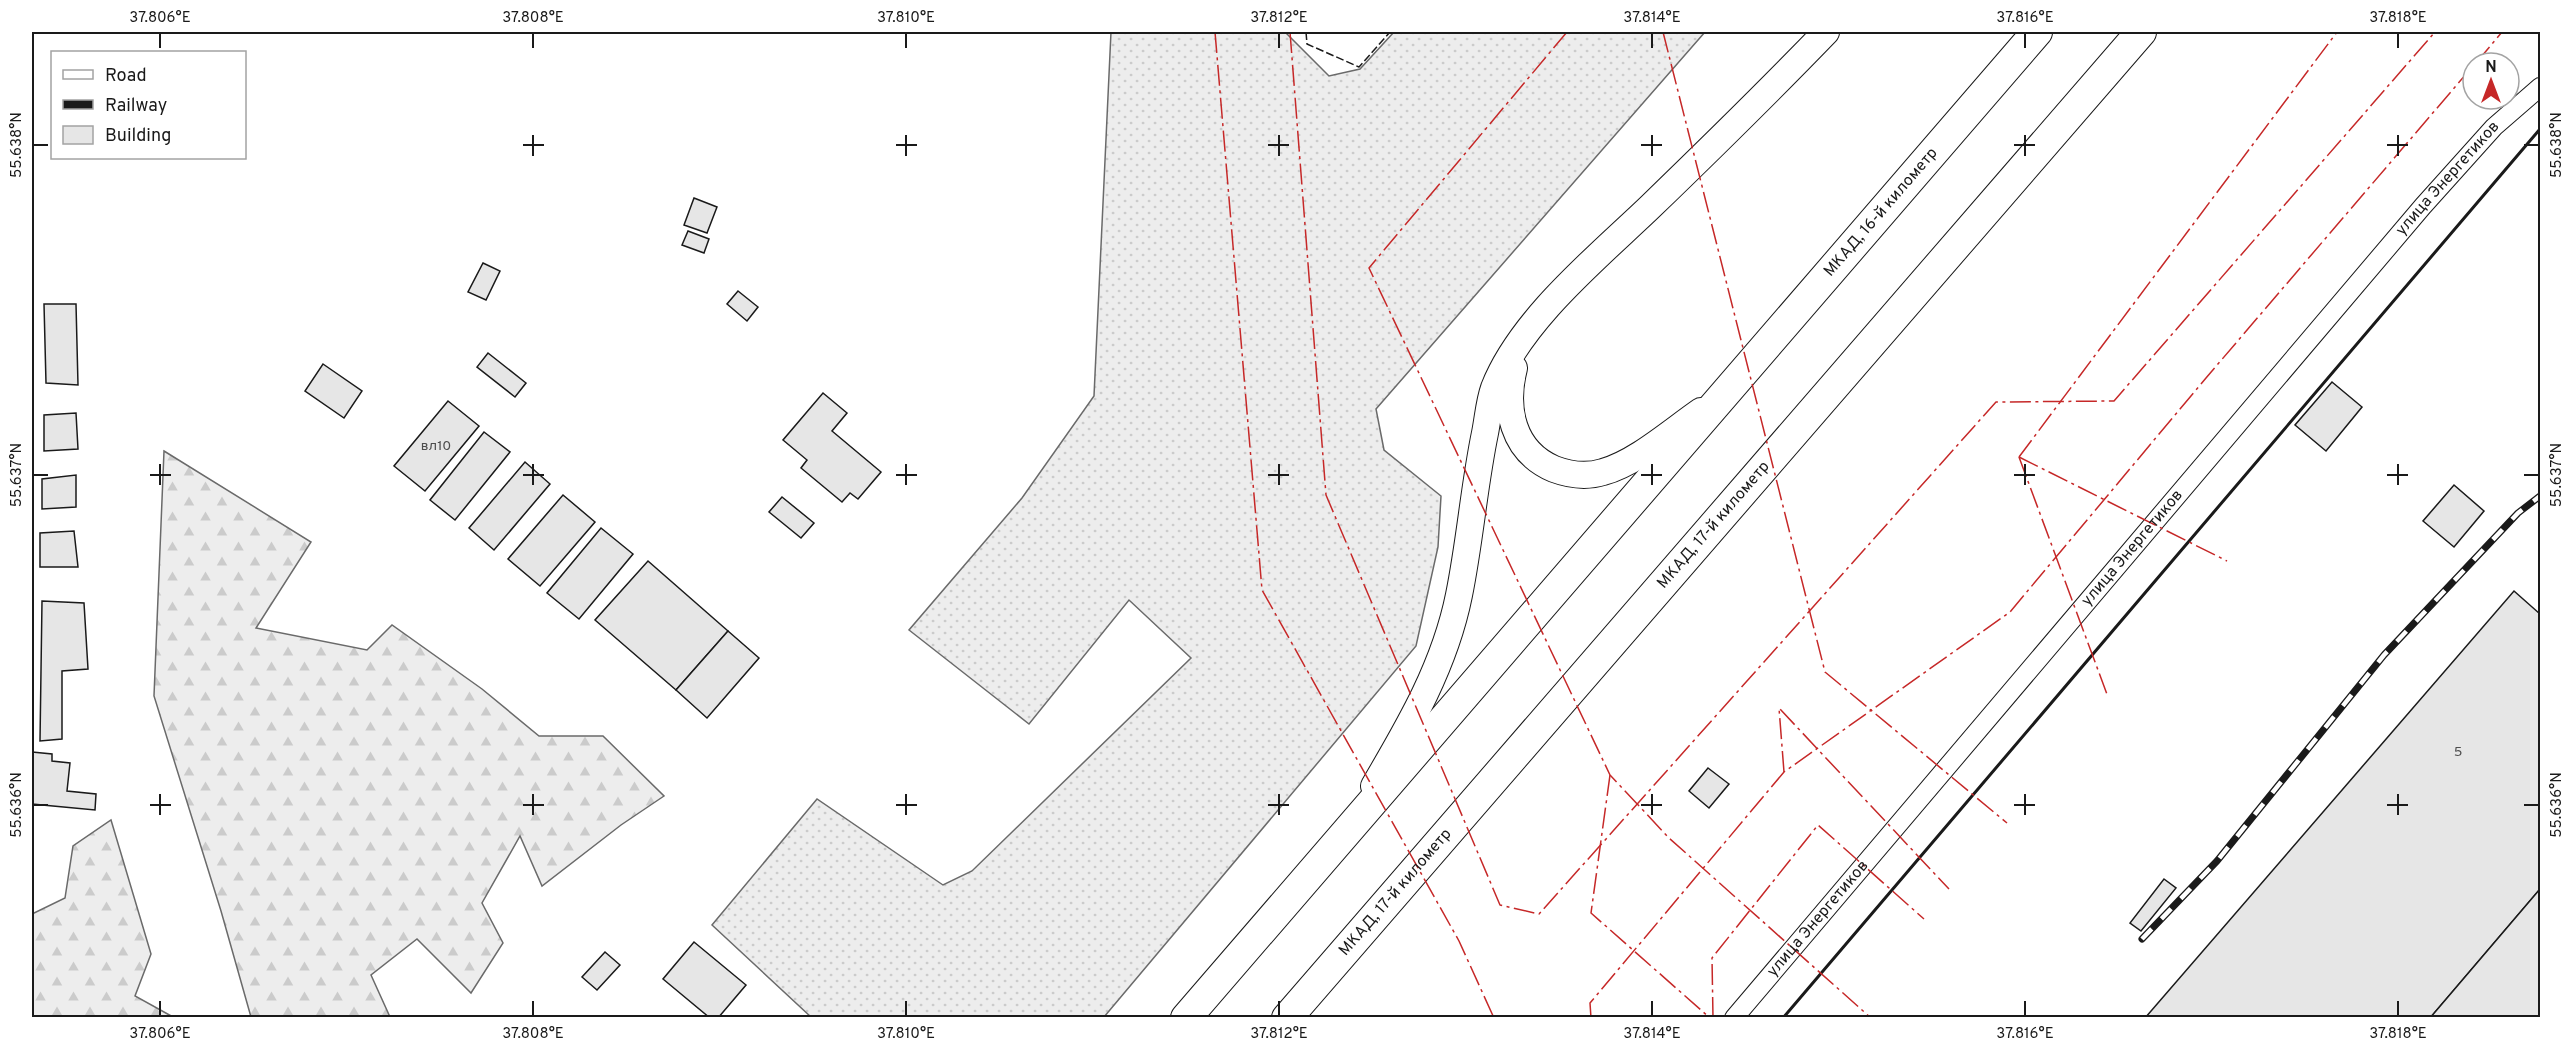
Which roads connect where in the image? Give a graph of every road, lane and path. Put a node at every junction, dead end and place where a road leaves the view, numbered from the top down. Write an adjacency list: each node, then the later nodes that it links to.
1 (1826, 32): 5 (main road)
2 (2037, 32): 6 (highway, МКАД, 16-й километр)
3 (2140, 32): 9 (highway, МКАД, 17-й километр)
4 (2541, 87): 10 (street, улица Энергетиков)
5 (1520, 344): 6 (main road); 7 (main road)
6 (1724, 396): 7 (highway)
7 (1350, 828): 8 (highway)
8 (1185, 1017)
9 (1287, 1017)
10 (1734, 1017)

